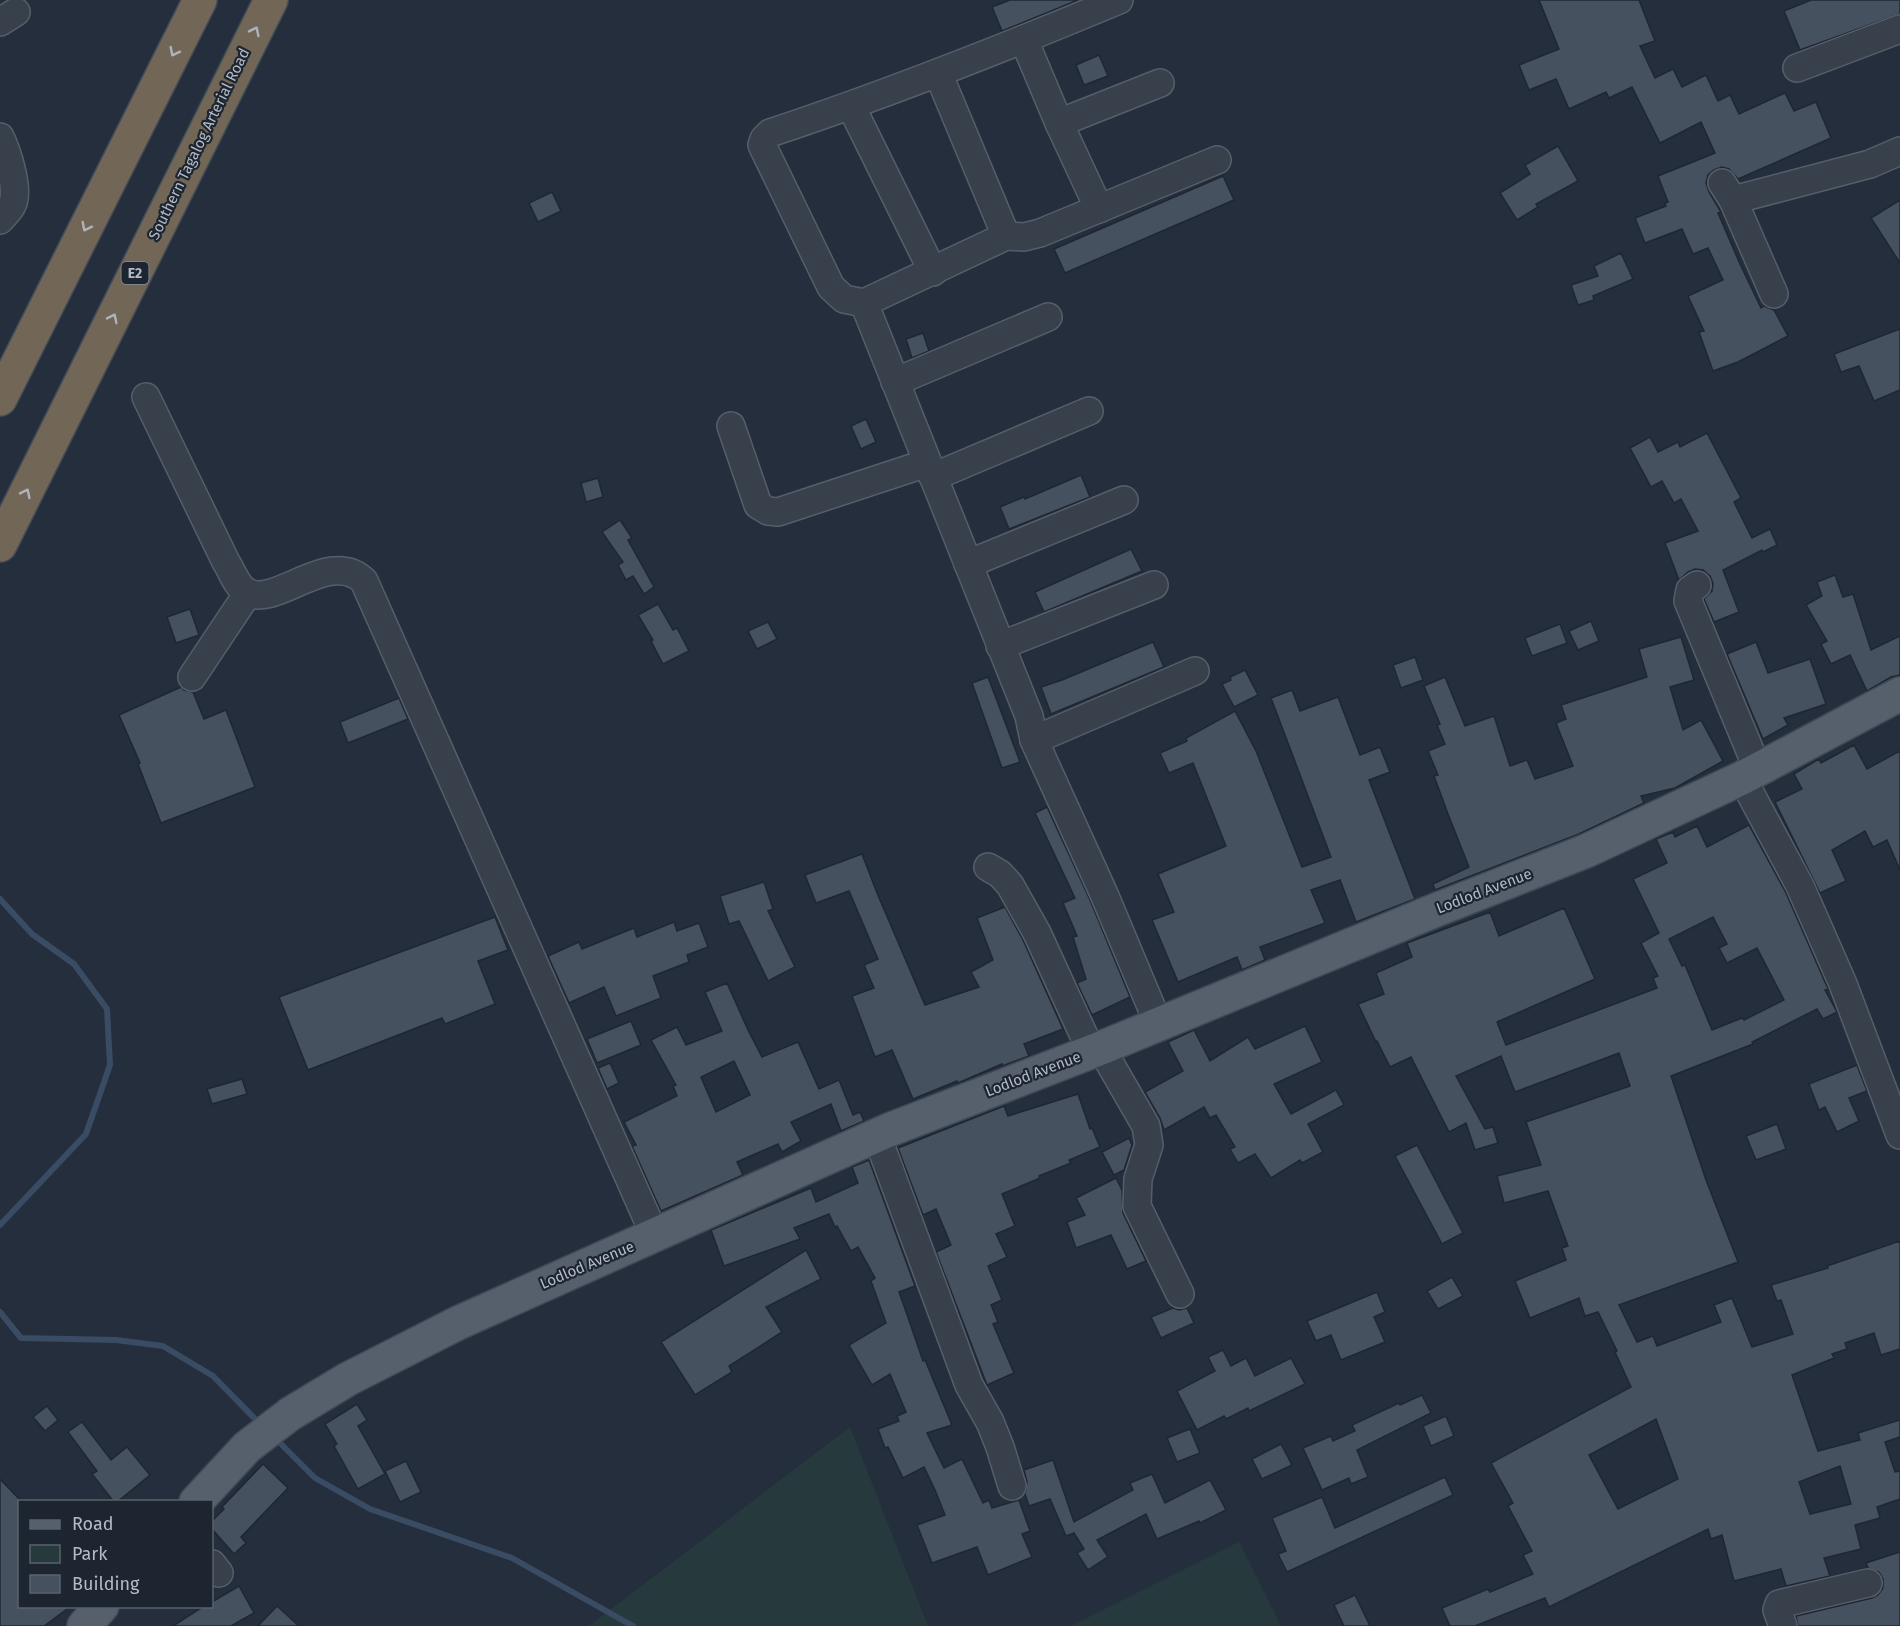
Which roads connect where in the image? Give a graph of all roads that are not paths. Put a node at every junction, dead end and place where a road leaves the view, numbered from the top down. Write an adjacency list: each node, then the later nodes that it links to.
1 (200, 0): 23 (highway, one-way to 23)
2 (270, 0): 28 (highway, Southern Tagalog Arterial Road / E2, one-way to 2)
3 (1119, 0): 5 (street)
4 (1900, 29): 6 (street)
5 (1024, 40): 7 (street); 10 (street)
6 (1797, 68)
7 (938, 73): 9 (street); 16 (street)
8 (1160, 83): 10 (street)
9 (851, 106): 17 (street); 19 (street)
10 (1059, 123): 14 (street)
11 (0, 137): 15 (street)
12 (1900, 151): 18 (street)
13 (1217, 160): 14 (street)
14 (1099, 209): 16 (street)
15 (0, 220)
16 (1006, 236): 17 (street)
17 (933, 272): 19 (street)
18 (1774, 294)
19 (864, 303): 21 (street)
20 (1048, 317): 21 (street)
21 (896, 382): 26 (street)
22 (146, 397): 32 (street)
23 (0, 399)
24 (1089, 411): 26 (street)
25 (731, 426): 26 (street)
26 (930, 470): 29 (street)
27 (1124, 500): 29 (street)
28 (0, 545)
29 (968, 564): 33 (street)
30 (1154, 585): 33 (street)
31 (1696, 585): 38 (street)
32 (248, 593): 35 (street); 44 (street)
33 (1000, 646): 37 (street)
34 (1195, 671): 37 (street)
35 (192, 677)
36 (1900, 693): 38 (main road, Lodlod Avenue)
37 (1037, 730): 40 (street)
38 (1750, 774): 40 (main road, Lodlod Avenue); 42 (street)
39 (988, 867): 41 (street)
40 (1163, 1021): 41 (main road, Lodlod Avenue)
41 (1096, 1049): 43 (main road, Lodlod Avenue); 45 (street)
42 (1900, 1135)
43 (878, 1136): 44 (main road, Lodlod Avenue); 46 (street)
44 (655, 1236): 47 (main road, Lodlod Avenue)
45 (1180, 1294)
46 (1011, 1486)
47 (198, 1500)
48 (1868, 1583): 49 (street)
49 (1783, 1626)

